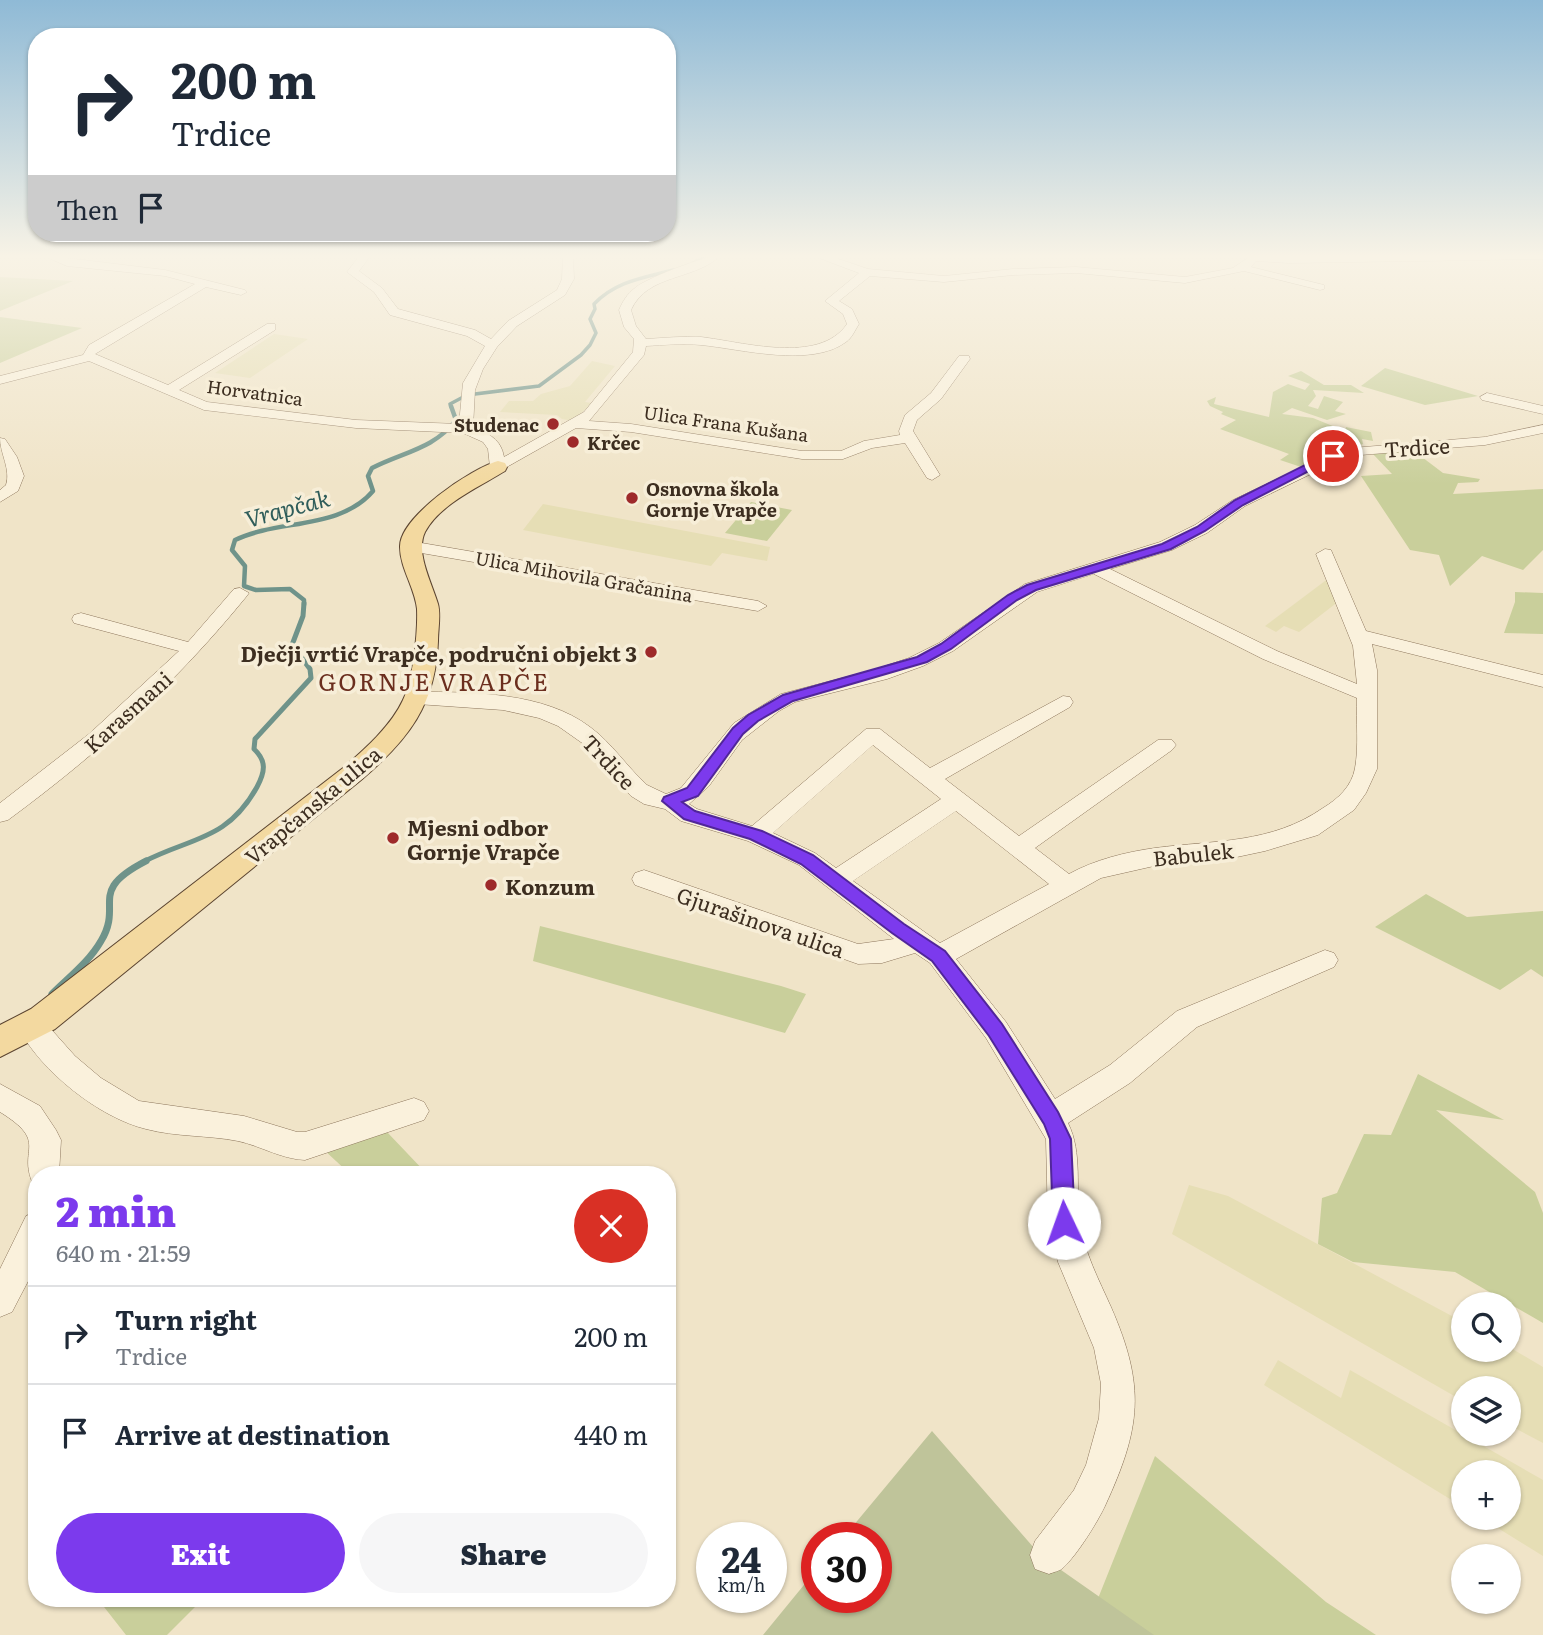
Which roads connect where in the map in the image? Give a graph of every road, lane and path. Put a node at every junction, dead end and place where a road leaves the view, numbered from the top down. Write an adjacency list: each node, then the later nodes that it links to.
1 (121, 331): 9 (street)
2 (264, 331): 12 (street)
3 (465, 331): 8 (street)
4 (506, 331): 8 (street)
5 (634, 331): 7 (street)
6 (850, 331): 7 (street)
7 (640, 343): 15 (street)
8 (492, 345): 16 (street)
9 (90, 357): 11 (street); 12 (street, Horvatnica)
10 (964, 359): 18 (street)
11 (0, 380)
12 (168, 391): 16 (street, Horvatnica)
13 (1488, 397): 14 (street)
14 (1543, 410)
15 (576, 424): 18 (street, Ulica Frana Kušana); 20 (street)
16 (455, 428): 20 (street)
17 (1543, 429): 25 (street, Trdice)
18 (909, 438): 21 (street)
19 (0, 442): 22 (street)
20 (498, 467): 23 (main road)
21 (932, 475)
22 (0, 497)
23 (410, 546): 27 (street, Ulica Mihovila Gračanina); 33 (main road, Vrapčanska ulica)
24 (1325, 554): 29 (street, Babulek)
25 (1095, 568): 32 (street); 38 (street, Trdice)
26 (240, 593): 30 (street, Karasmani)
27 (758, 606)
28 (81, 619): 30 (street)
29 (1358, 635): 31 (street); 32 (street, Babulek)
30 (194, 649): 39 (street, Karasmani)
31 (1543, 681)
32 (1366, 695): 44 (street, Babulek)
33 (417, 698): 38 (street, Trdice); 47 (main road, Vrapčanska ulica)
34 (1063, 702): 36 (street)
35 (1166, 745): 41 (street)
36 (929, 778): 37 (street); 40 (street)
37 (956, 800): 41 (street); 43 (street)
38 (669, 801): 40 (street)
39 (0, 814)
40 (756, 835): 43 (street)
41 (1020, 847): 44 (street)
42 (644, 879): 45 (street, Gjurašinova ulica)
43 (835, 881): 45 (street)
44 (1065, 884): 45 (street, Babulek)
45 (929, 949): 51 (street)
46 (1325, 960): 51 (street)
47 (32, 1027): 48 (main road, Vrapčanska ulica); 50 (street)
48 (0, 1042)
49 (0, 1097): 52 (street)
50 (414, 1111)
51 (1051, 1118): 55 (street)
52 (44, 1166)
53 (28, 1248): 54 (street)
54 (0, 1300)
55 (1049, 1555)

